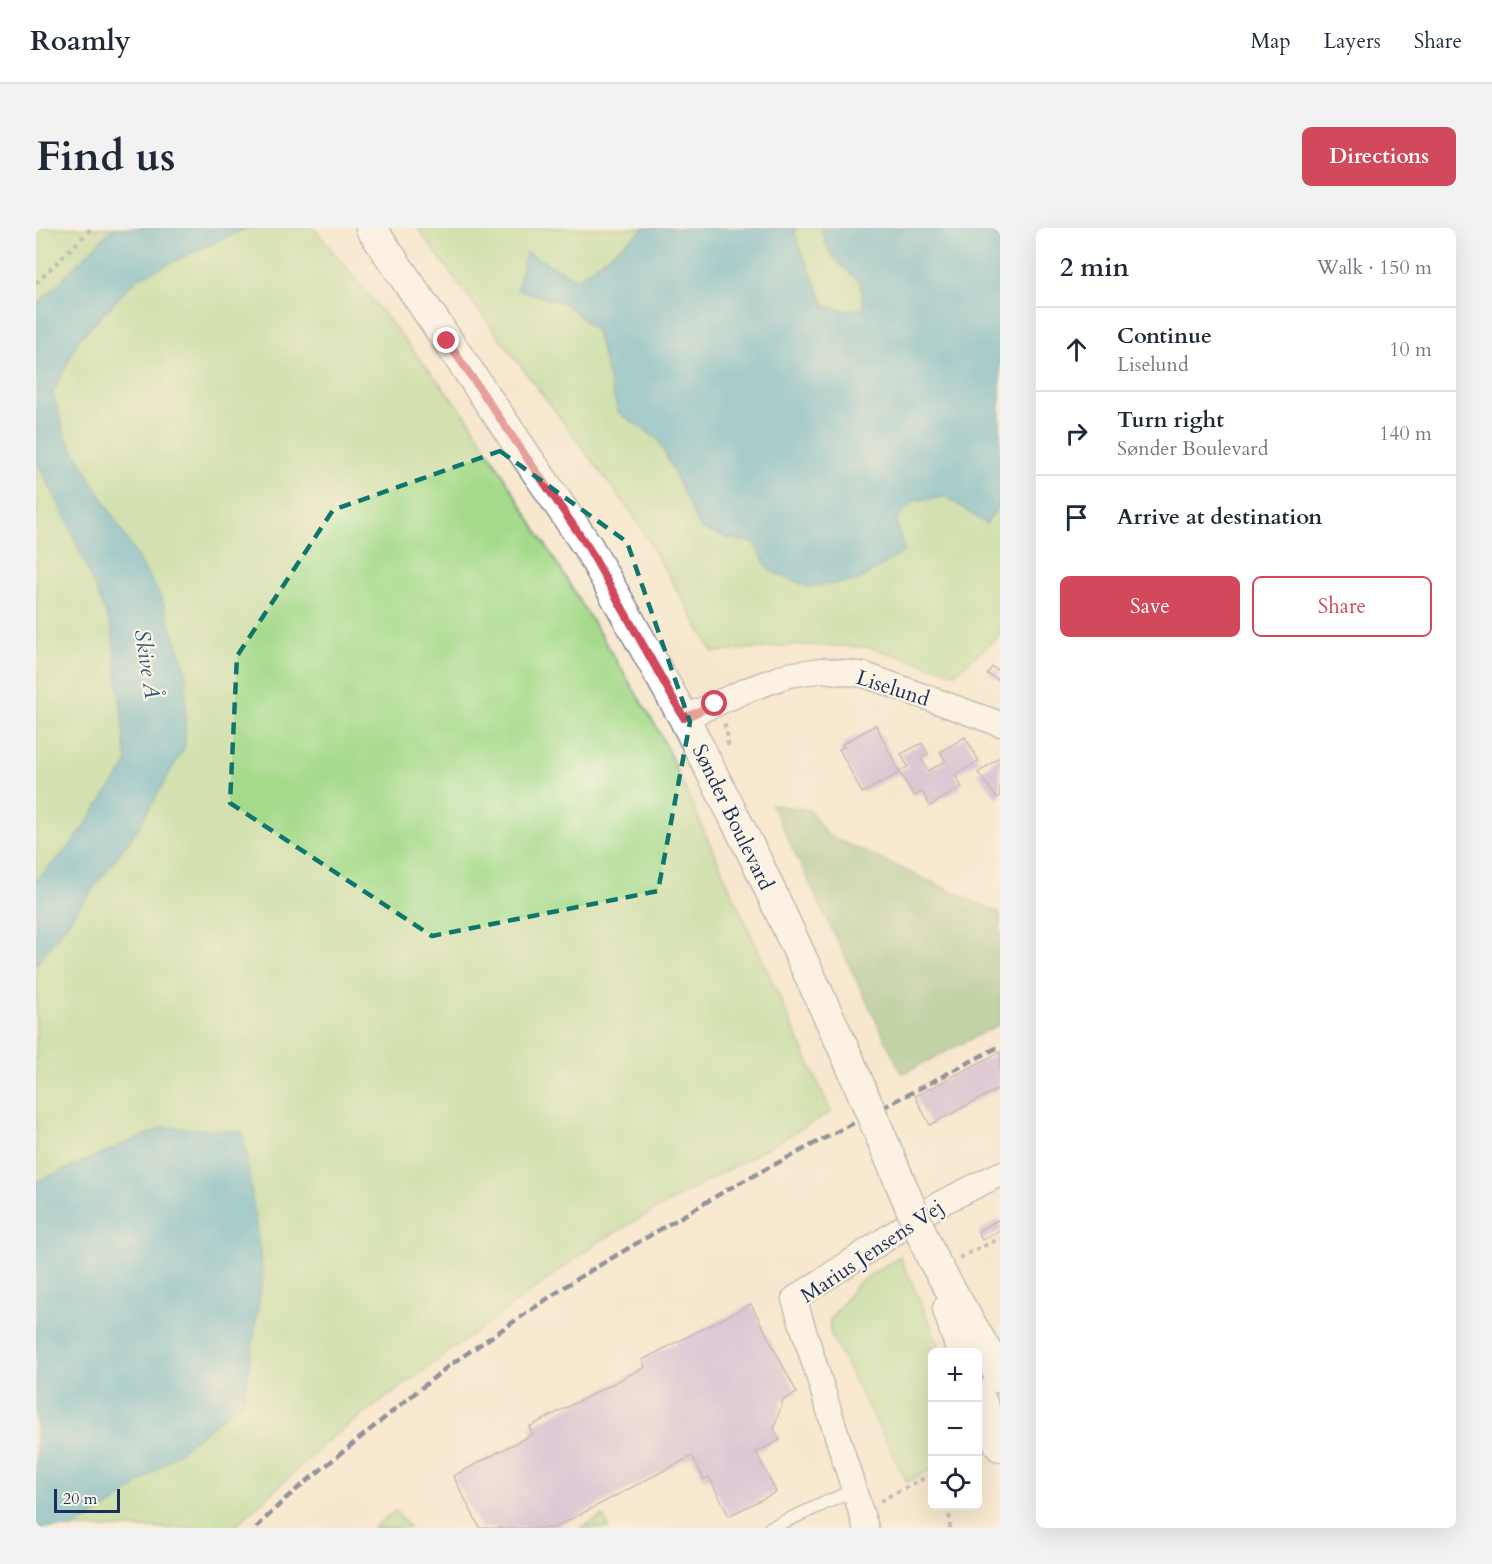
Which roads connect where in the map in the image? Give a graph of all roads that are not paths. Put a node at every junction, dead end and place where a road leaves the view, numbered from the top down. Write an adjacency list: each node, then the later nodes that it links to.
1 (354, 228): 3 (street, Sønder Boulevard)
2 (371, 228): 3 (street, Sønder Boulevard)
3 (447, 341): 4 (street, Sønder Boulevard)
4 (684, 718): 5 (street, Liselund); 7 (street, Sønder Boulevard, bridge)
5 (1000, 724)
6 (1000, 1174): 12 (street, Marius Jensens Vej)
7 (943, 1260): 8 (street, Sønder Boulevard); 9 (street, Sønder Boulevard)
8 (961, 1348)
9 (1000, 1378)
10 (982, 1402): 11 (street)
11 (997, 1431)
12 (861, 1509): 13 (lane)
13 (770, 1528)

